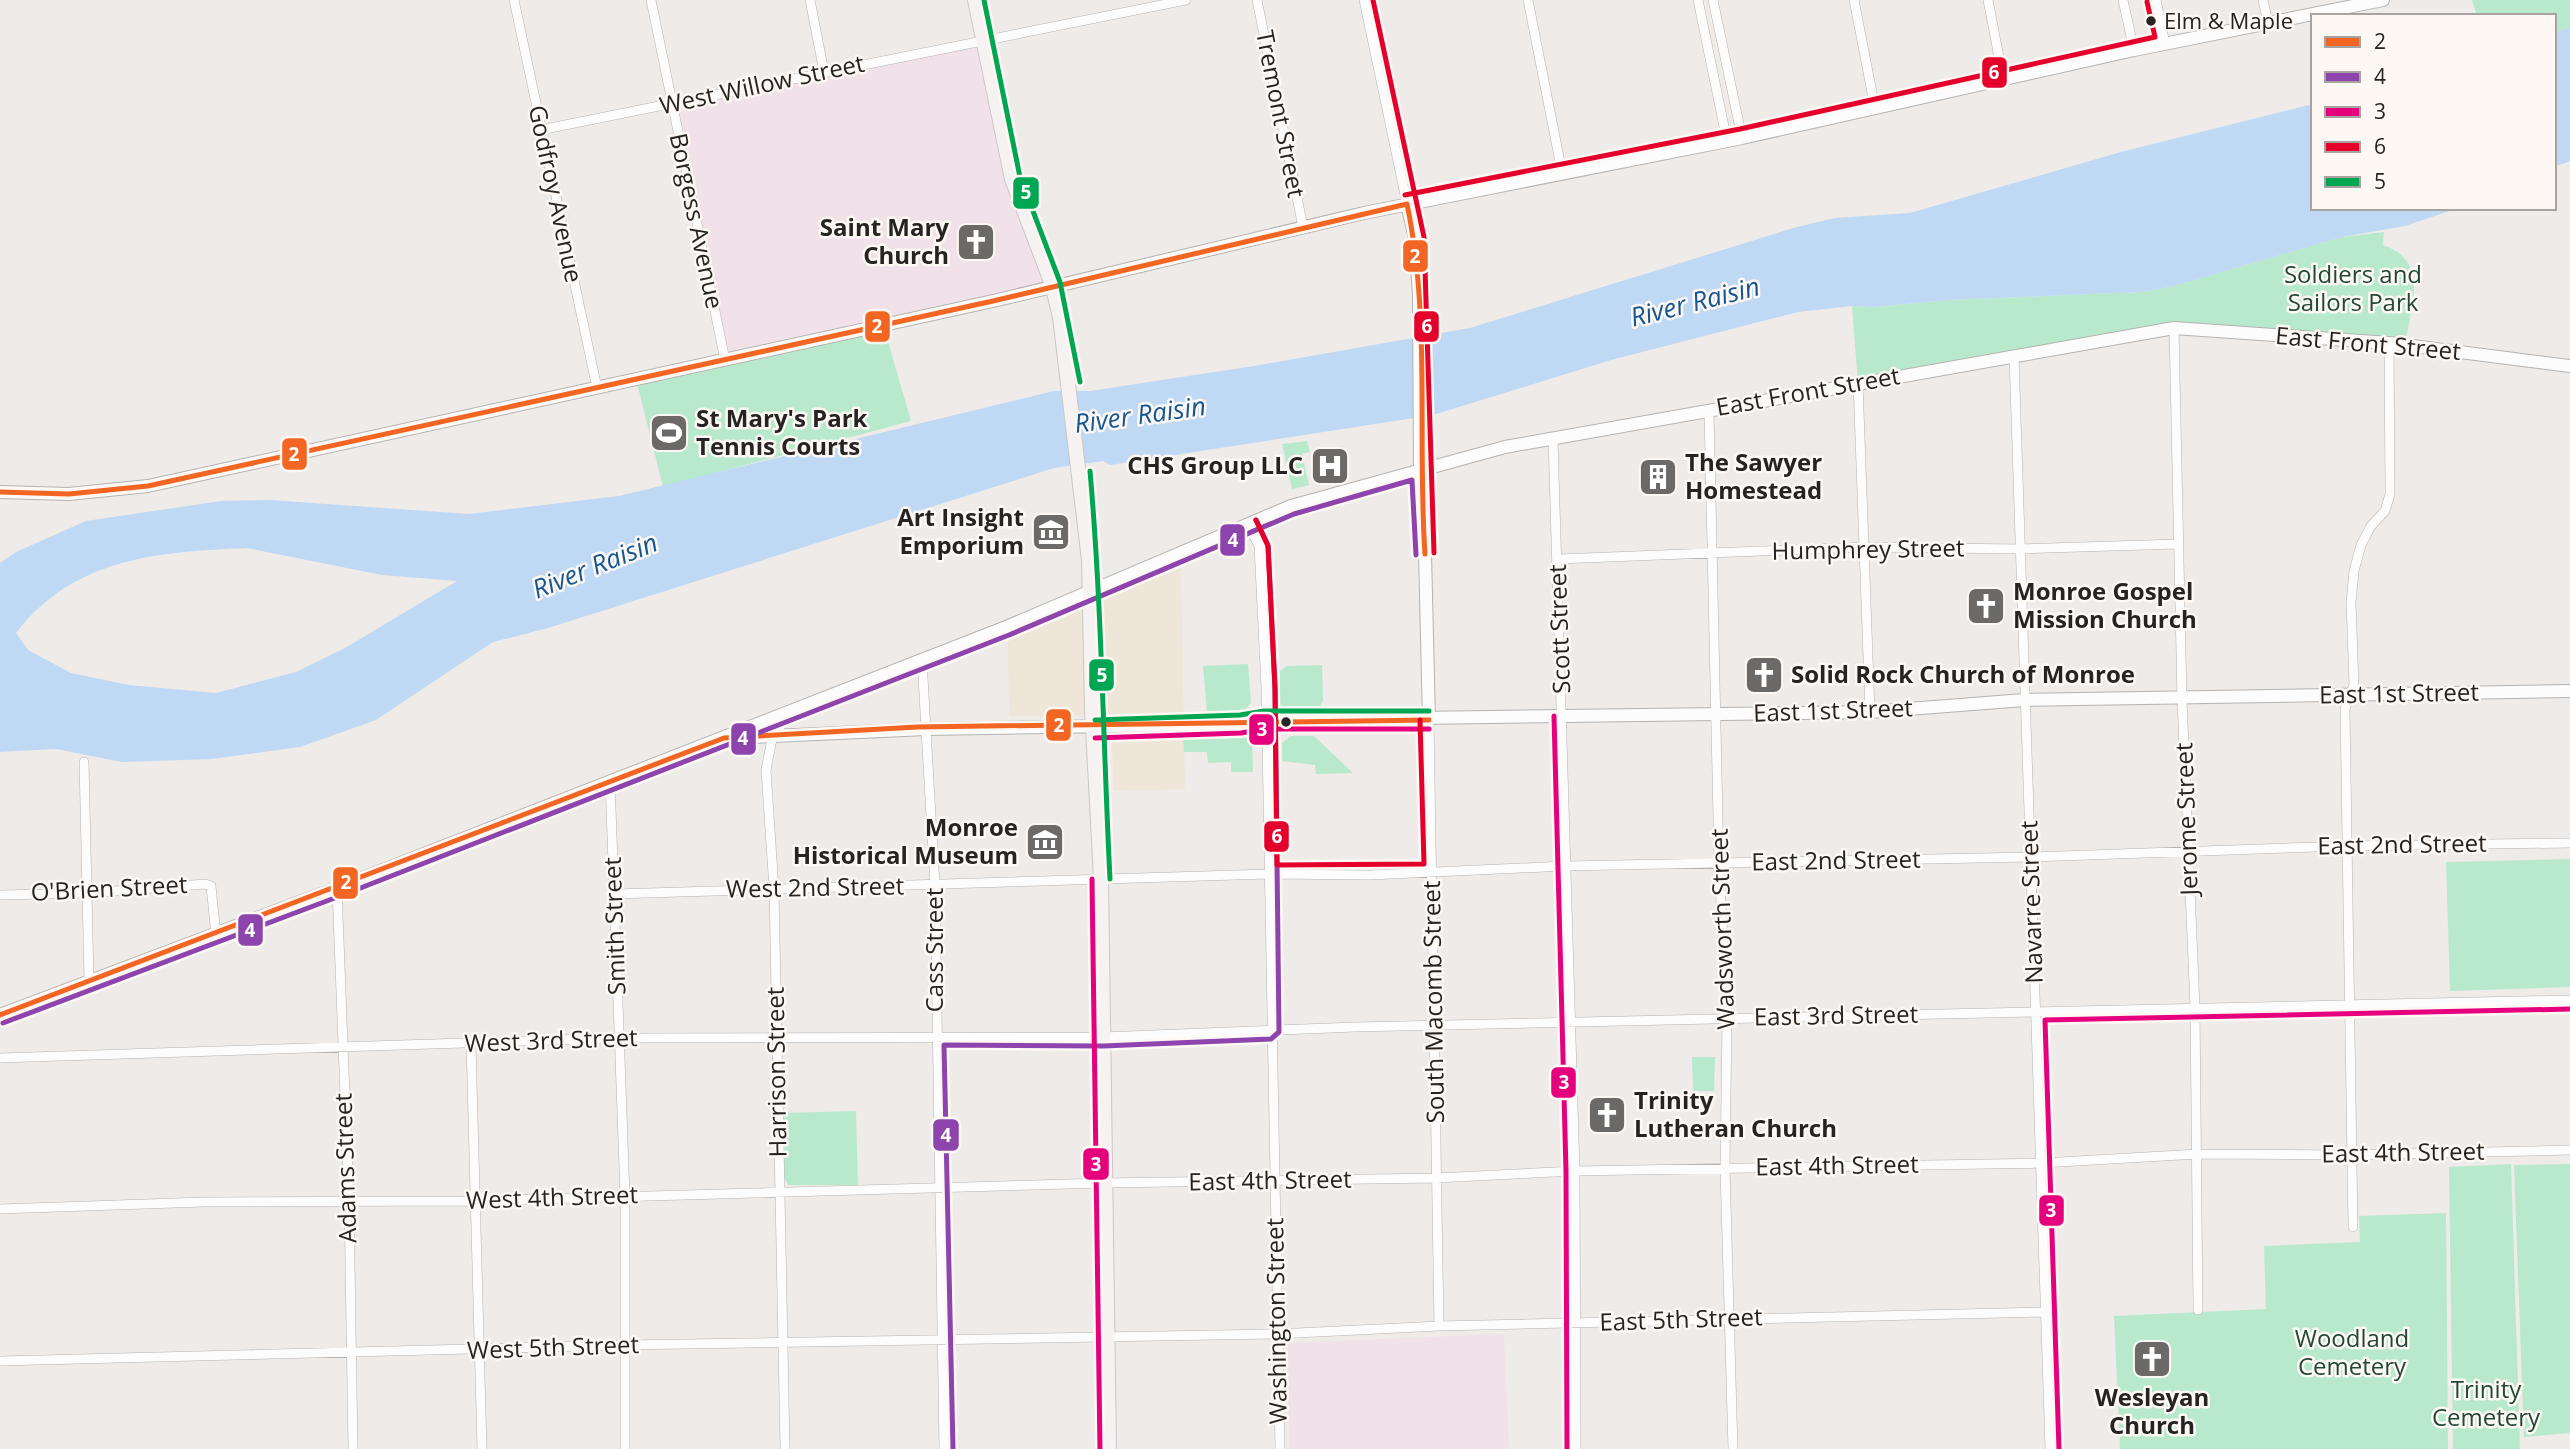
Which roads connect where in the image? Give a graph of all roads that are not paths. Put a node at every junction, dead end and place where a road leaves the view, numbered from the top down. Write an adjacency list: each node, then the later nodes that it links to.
1 (514, 0): 27 (street, Godfroy Avenue)
2 (651, 0): 25 (street, Borgess Avenue)
3 (810, 0): 23 (street)
4 (975, 0): 20 (main road)
5 (1186, 0): 20 (street, West Willow Street)
6 (1257, 0): 32 (street, Tremont Street)
7 (1364, 0): 31 (street)
8 (1528, 0): 30 (street)
9 (1698, 0): 29 (street)
10 (1713, 0): 28 (street)
11 (1854, 0): 26 (street)
12 (1987, 0): 24 (street)
13 (2123, 0): 22 (street)
14 (2156, 0): 21 (street)
15 (2263, 0): 19 (street)
16 (2383, 0): 18 (street)
17 (2311, 14): 19 (street)
18 (2313, 14)
19 (2268, 23): 21 (street)
20 (983, 39): 23 (street, West Willow Street); 33 (main road)
21 (2165, 44): 22 (street)
22 (2134, 50): 24 (street)
23 (824, 72): 25 (street, West Willow Street)
24 (2003, 78): 26 (street)
25 (671, 103): 27 (street, West Willow Street); 37 (street, Borgess Avenue)
26 (1875, 108): 28 (street)
27 (540, 130): 40 (street, Godfroy Avenue)
28 (1742, 138): 29 (street)
29 (1727, 141): 30 (street)
30 (1562, 173): 31 (street)
31 (1407, 204): 32 (street); 43 (street, South Macomb Street)
32 (1303, 227): 33 (street)
33 (1052, 284): 37 (street); 51 (main road)
34 (2174, 328): 35 (street, East Front Street); 36 (street, East Front Street); 46 (street, Jerome Street)
35 (2389, 344): 38 (street, East Front Street); 54 (street)
36 (2014, 356): 39 (street, East Front Street); 48 (street, Navarre Street)
37 (725, 360): 40 (street)
38 (2570, 366)
39 (1858, 383): 41 (street, East Front Street); 47 (street)
40 (597, 388): 44 (street)
41 (1709, 410): 42 (street, East Front Street); 49 (street, Wadsworth Street)
42 (1553, 439): 43 (street, East Front Street); 50 (street, Scott Street)
43 (1420, 469): 45 (street, East Front Street); 62 (street, South Macomb Street)
44 (0, 492)
45 (1248, 524): 51 (street, East Front Street); 61 (street, Washington Street)
46 (2178, 544): 48 (street, Humphrey Street); 55 (street, Jerome Street)
47 (1864, 547): 48 (street, Humphrey Street); 49 (street, Humphrey Street); 58 (street)
48 (2020, 549): 56 (street, Navarre Street)
49 (1713, 552): 50 (street, Humphrey Street); 59 (street, Wadsworth Street)
50 (1558, 559): 60 (street, Scott Street)
51 (1090, 592): 52 (street, East Front Street); 64 (main road)
52 (922, 660): 57 (street, East Front Street); 63 (street, Cass Street)
53 (2570, 691): 54 (street, East 1st Street)
54 (2348, 695): 55 (street, East 1st Street); 70 (street)
55 (2182, 699): 56 (street, East 1st Street); 71 (street, Jerome Street)
56 (2024, 700): 58 (street, East 1st Street); 72 (street, Navarre Street)
57 (800, 707): 65 (street); 66 (street, East Front Street)
58 (1870, 712): 59 (street, East 1st Street)
59 (1717, 715): 60 (street, East 1st Street); 73 (street, Wadsworth Street)
60 (1563, 716): 62 (street, East 1st Street); 74 (street, Scott Street)
61 (1264, 720): 62 (street, East 1st Street); 64 (street, East 1st Street); 76 (street, Washington Street)
62 (1429, 720): 75 (street, South Macomb Street)
63 (926, 729): 64 (street, East 1st Street); 65 (street, East 1st Street); 78 (street, Cass Street)
64 (1095, 729): 77 (main road)
65 (773, 734): 66 (street, East 1st Street); 80 (street, Harrison Street)
66 (724, 738): 68 (street)
67 (85, 762): 81 (street)
68 (610, 780): 79 (street); 82 (street, Smith Street)
69 (2570, 843): 70 (street, East 2nd Street)
70 (2345, 846): 71 (street, East 2nd Street); 87 (street)
71 (2189, 850): 72 (street, East 2nd Street); 88 (street, Jerome Street)
72 (2030, 857): 73 (street, East 2nd Street); 89 (street, Navarre Street)
73 (1720, 864): 74 (street, East 2nd Street); 91 (street, Wadsworth Street)
74 (1566, 866): 75 (street, East 2nd Street); 92 (street, Scott Street)
75 (1433, 872): 76 (street, East 2nd Street); 93 (street, South Macomb Street)
76 (1268, 874): 77 (street, East 2nd Street); 94 (street, Washington Street)
77 (1101, 880): 78 (street, West 2nd Street); 96 (main road)
78 (934, 886): 80 (street, West 2nd Street); 95 (street, Cass Street)
79 (337, 888): 84 (street); 100 (street, Adams Street)
80 (774, 889): 82 (street, West 2nd Street); 98 (street, Harrison Street)
81 (89, 893): 83 (street, O'Brien Street); 84 (street, O'Brien Street); 85 (street)
82 (614, 894): 97 (street, Smith Street)
83 (0, 895)
84 (216, 934): 85 (street)
85 (89, 980): 90 (street)
86 (2570, 1000): 87 (street, East 3rd Street)
87 (2350, 1003): 88 (street, East 3rd Street); 104 (street)
88 (2195, 1008): 89 (street, East 3rd Street); 103 (street, Jerome Street)
89 (2036, 1011): 91 (street, East 3rd Street); 105 (street, Navarre Street)
90 (0, 1015)
91 (1727, 1018): 92 (street, East 3rd Street); 106 (street, Wadsworth Street)
92 (1570, 1022): 93 (street, East 3rd Street); 107 (street, Scott Street)
93 (1435, 1025): 94 (street, East 3rd Street); 108 (street, South Macomb Street)
94 (1271, 1030): 96 (street, East 3rd Street); 109 (street, Washington Street)
95 (935, 1036): 96 (street, West 3rd Street); 98 (street, West 3rd Street); 111 (street, Cass Street)
96 (1103, 1037): 110 (main road)
97 (618, 1038): 98 (street, West 3rd Street); 99 (street, West 3rd Street); 113 (street, Smith Street)
98 (776, 1038): 112 (street, Harrison Street)
99 (471, 1044): 100 (street, West 3rd Street); 114 (street)
100 (342, 1049): 101 (street, West 3rd Street); 115 (street, Adams Street)
101 (0, 1058)
102 (2570, 1150): 104 (street, East 4th Street)
103 (2198, 1154): 104 (street, East 4th Street); 105 (street, East 4th Street); 118 (street, Jerome Street)
104 (2351, 1155): 117 (street)
105 (2042, 1163): 106 (street, East 4th Street); 119 (street, Navarre Street)
106 (1725, 1168): 107 (street, East 4th Street); 120 (street, Wadsworth Street)
107 (1575, 1171): 108 (street, East 4th Street); 121 (street, Scott Street)
108 (1436, 1178): 109 (street, East 4th Street); 122 (street, South Macomb Street)
109 (1273, 1182): 110 (street, East 4th Street); 123 (street, Washington Street)
110 (1103, 1183): 111 (street, West 4th Street); 124 (main road)
111 (937, 1188): 112 (street, West 4th Street); 126 (street, Cass Street)
112 (779, 1192): 113 (street, West 4th Street); 125 (street, Harrison Street)
113 (625, 1196): 114 (street, West 4th Street); 127 (street, Smith Street)
114 (477, 1200): 115 (street, West 4th Street); 128 (street)
115 (349, 1201): 116 (street, West 4th Street); 129 (street, Adams Street)
116 (0, 1209)
117 (2353, 1227)
118 (2198, 1310)
119 (2046, 1312): 120 (street, East 5th Street); 140 (street, Navarre Street)
120 (1731, 1318): 121 (street, East 5th Street); 139 (street, Wadsworth Street)
121 (1574, 1323): 122 (street, East 5th Street); 138 (street, Scott Street)
122 (1438, 1326): 123 (street, East 5th Street)
123 (1277, 1334): 124 (street, East 5th Street); 137 (street, Washington Street)
124 (1107, 1338): 126 (street, West 5th Street); 136 (main road)
125 (781, 1342): 126 (street, West 5th Street); 127 (street, West 5th Street); 134 (street, Harrison Street)
126 (941, 1342): 135 (street, Cass Street)
127 (626, 1345): 128 (street, West 5th Street); 133 (street, Smith Street)
128 (479, 1350): 129 (street, West 5th Street); 132 (street)
129 (351, 1354): 130 (street, West 5th Street); 131 (street, Adams Street)
130 (0, 1361)
131 (353, 1449)
132 (482, 1449)
133 (625, 1449)
134 (785, 1449)
135 (944, 1449)
136 (1110, 1449)
137 (1280, 1449)
138 (1576, 1449)
139 (1733, 1449)
140 (2050, 1449)

